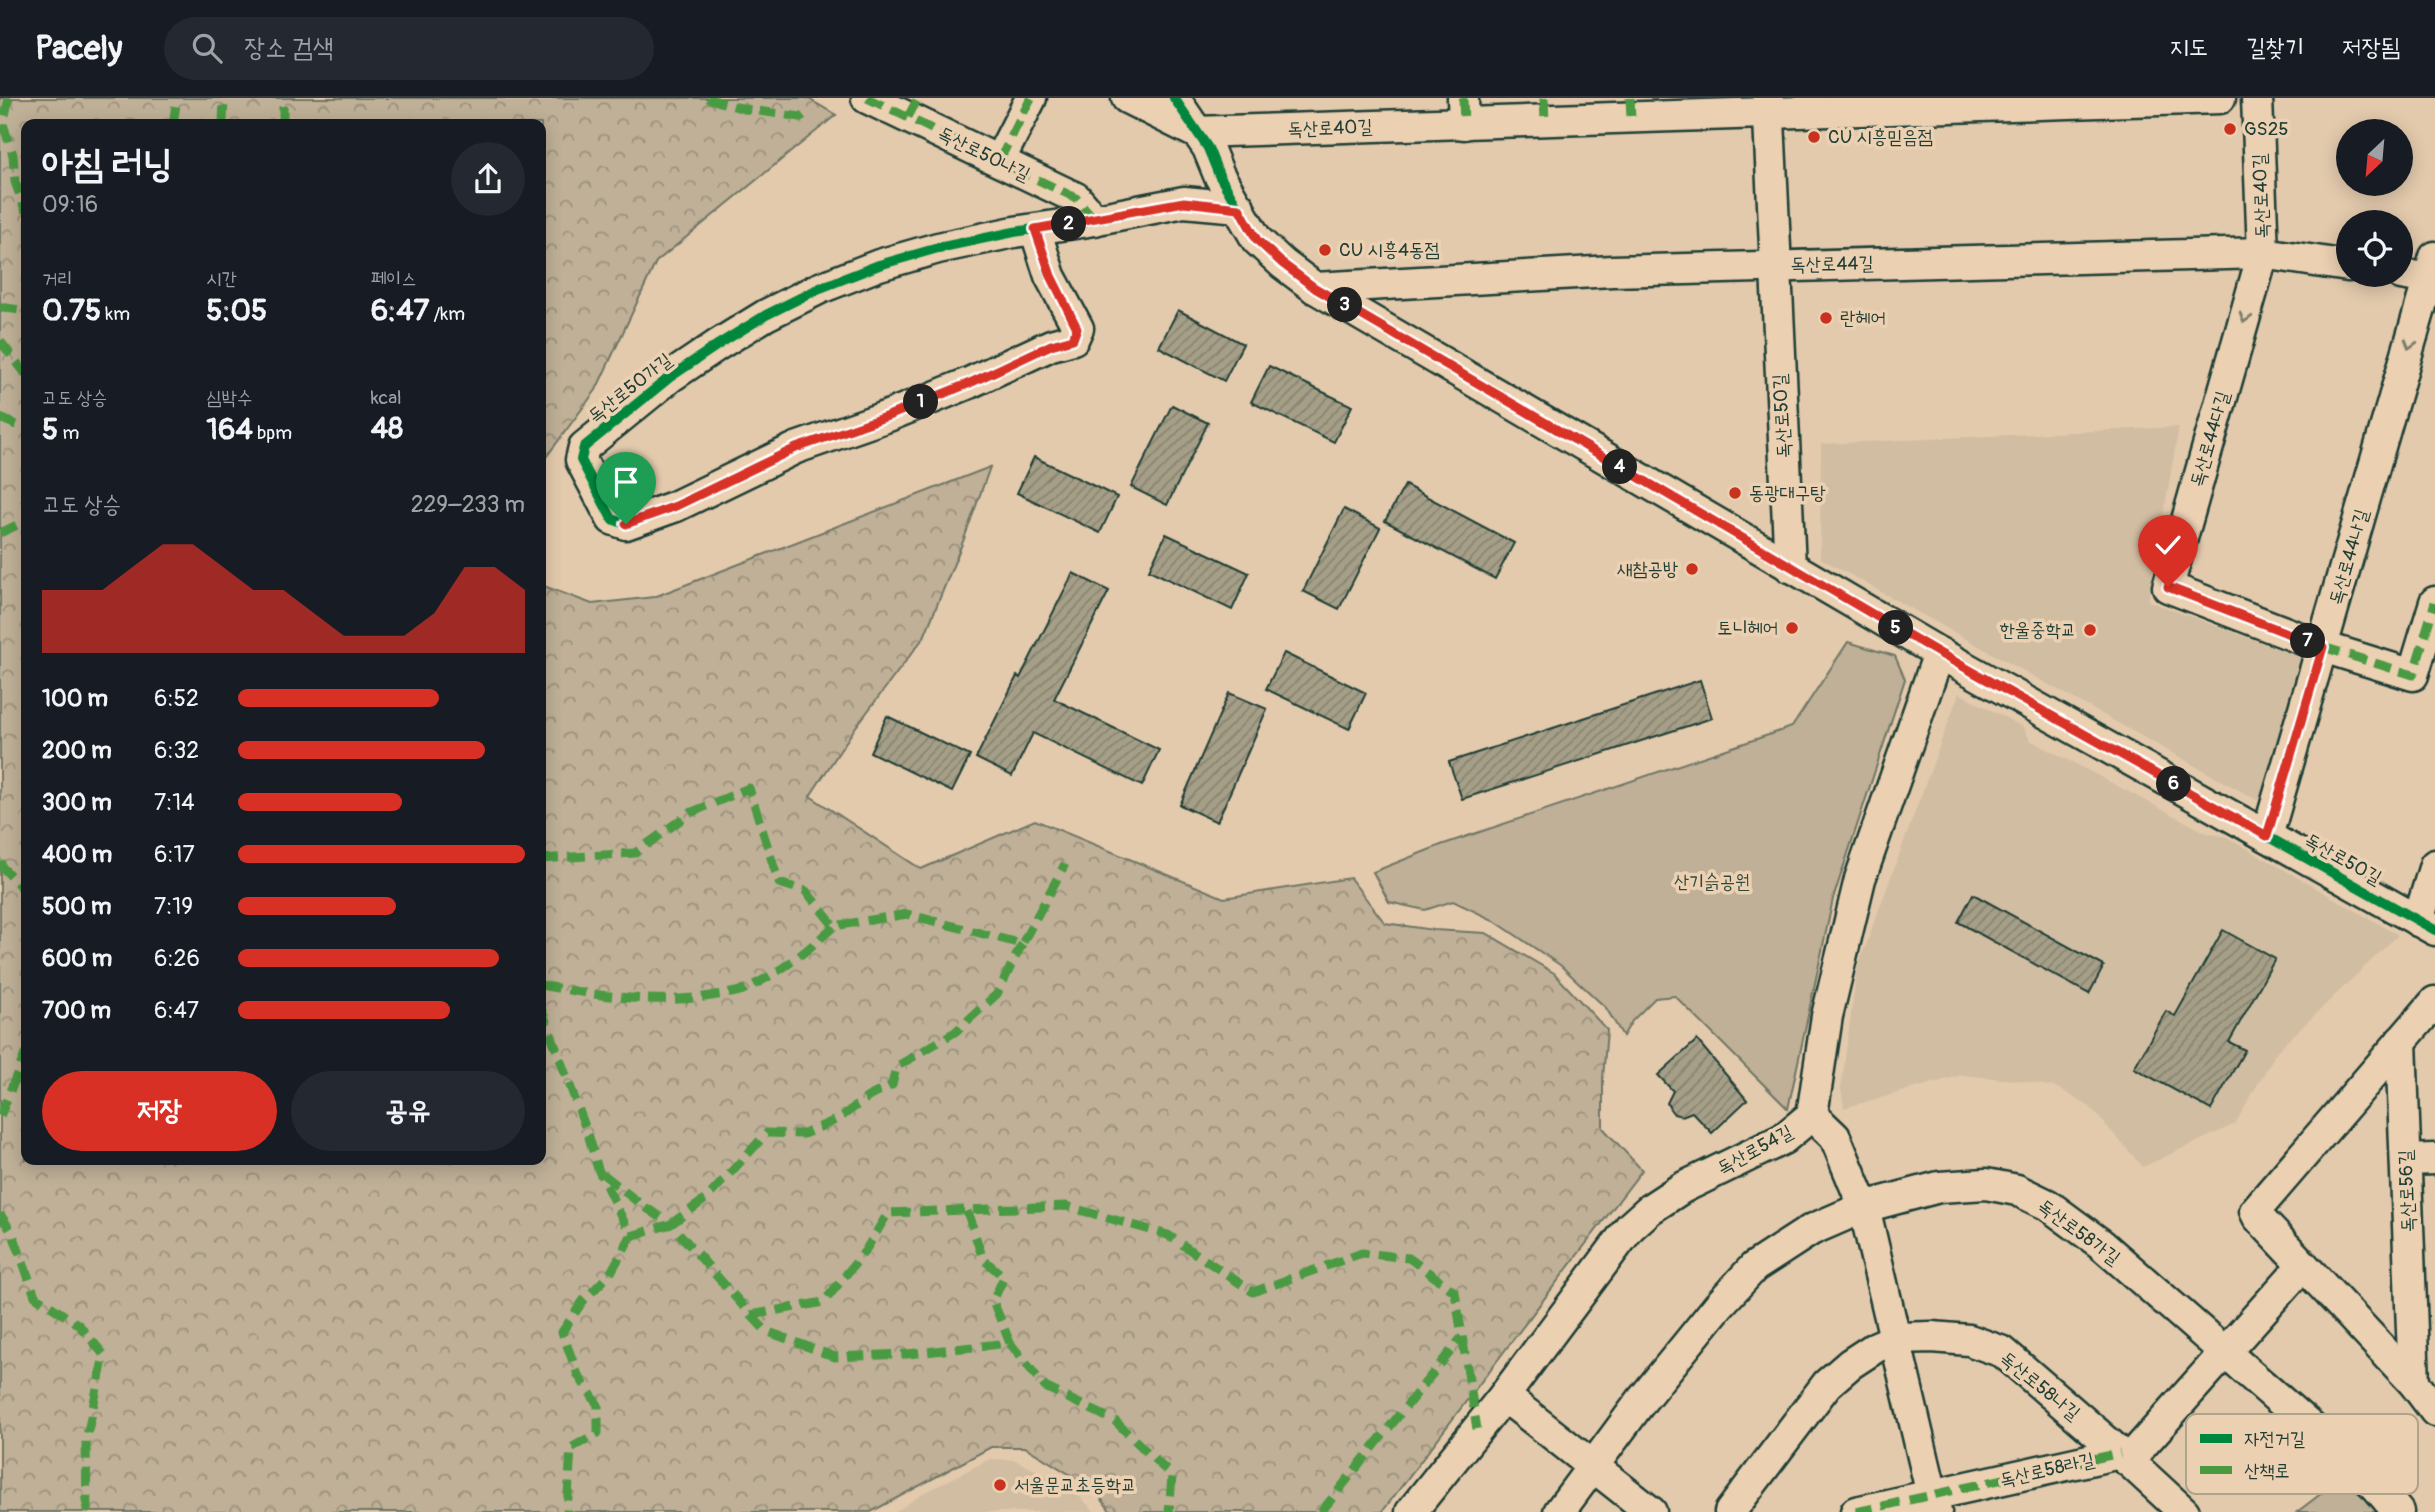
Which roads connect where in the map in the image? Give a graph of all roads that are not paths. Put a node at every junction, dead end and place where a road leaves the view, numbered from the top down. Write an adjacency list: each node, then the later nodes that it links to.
1 (867, 98): 8 (street, 독산로50나길)
2 (1031, 98): 13 (street)
3 (1127, 98): 12 (street)
4 (1174, 98): 12 (street, 독산로50길)
5 (2220, 98): 7 (street, 독산로40길)
6 (2257, 98): 17 (street, 독산로40길)
7 (1769, 106): 9 (street, 독산로40길); 19 (street)
8 (913, 108): 13 (street, 독산로50나길)
9 (1630, 108): 10 (street, 독산로40길)
10 (1545, 109): 11 (street, 독산로40길)
11 (1464, 111): 12 (street, 독산로40길)
12 (1195, 132): 14 (street, 독산로50길)
13 (999, 161): 15 (street, 독산로50나길)
14 (1239, 208): 15 (street, 독산로50가길); 21 (street, 독산로50길)
15 (1095, 220): 16 (street, 독산로50가길)
16 (1035, 229): 16 (street, 독산로50가길)
17 (2263, 253): 18 (street, 독산로44길); 19 (street, 독산로44길); 24 (street, 독산로44다길, one-way to 24)
18 (2336, 264)
19 (1774, 265): 21 (street, 독산로44길); 22 (street, 독산로50길)
20 (2425, 272): 24 (street, 독산로44나길, one-way to 24)
21 (1315, 288): 22 (street, 독산로50길)
22 (1790, 567): 25 (street, 독산로50길)
23 (2435, 602): 24 (street)
24 (2323, 647): 26 (street, 독산로44나길)
25 (1939, 653): 26 (street, 독산로50길); 31 (street, 독산로54길)
26 (2267, 836): 28 (street, 독산로50길)
27 (2435, 865): 28 (street)
28 (2427, 926)
29 (2435, 1002): 30 (street)
30 (2401, 1041): 32 (street, 독산로56길); 34 (street)
31 (1812, 1115): 33 (street); 38 (street, 독산로54길)
32 (2420, 1160): 37 (street, 독산로56길)
33 (1864, 1207): 35 (street); 36 (street, 독산로58가길); 42 (street, 독산로58가길)
34 (2302, 1265): 36 (street); 37 (street)
35 (1897, 1338): 41 (street, 독산로58나길); 44 (street); 48 (street, 독산로58나길)
36 (2225, 1352): 40 (street, 독산로58가길); 41 (street)
37 (2414, 1383): 39 (street)
38 (1504, 1396): 42 (street); 45 (street, 독산로54길)
39 (2435, 1411)
40 (2296, 1414)
41 (2124, 1457): 44 (street, 독산로58라길); 50 (street, 독산로58나길)
42 (1593, 1466): 46 (street, 독산로58가길); 47 (street)
43 (2383, 1494): 51 (street, 독산로58가길)
44 (1934, 1504): 49 (street, 독산로58라길)
45 (1411, 1512)
46 (1559, 1512)
47 (1651, 1512)
48 (1730, 1512)
49 (1856, 1512)
50 (2184, 1512)
51 (2398, 1512)

